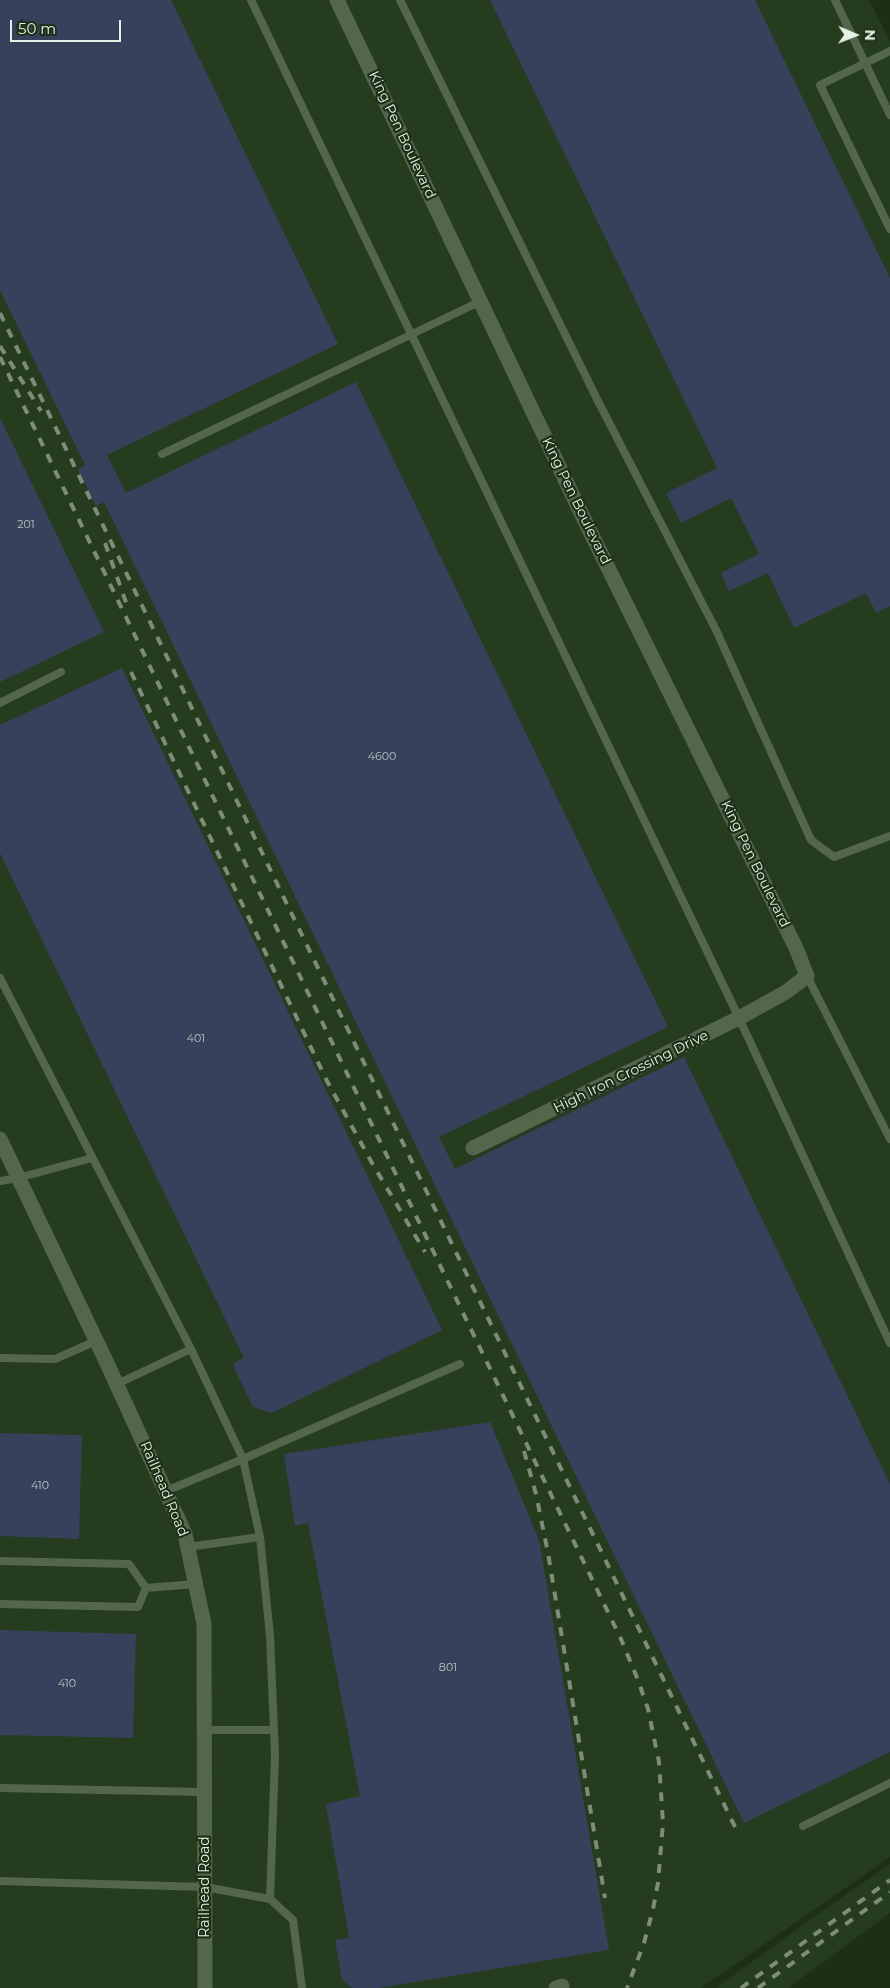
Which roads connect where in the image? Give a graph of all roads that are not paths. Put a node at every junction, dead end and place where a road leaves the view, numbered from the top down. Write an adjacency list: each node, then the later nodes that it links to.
1 (251, 0): 10 (lane)
2 (338, 0): 9 (street, King Pen Boulevard)
3 (400, 0): 14 (lane)
4 (835, 0): 6 (lane)
5 (890, 52): 6 (lane)
6 (866, 63): 7 (lane); 8 (lane)
7 (890, 115)
8 (890, 229)
9 (480, 301): 10 (lane); 15 (street, King Pen Boulevard)
10 (411, 334): 11 (lane); 17 (lane)
11 (162, 454)
12 (61, 672): 13 (lane)
13 (0, 703)
14 (890, 836)
15 (807, 976): 17 (street, High Iron Crossing Drive); 19 (lane)
16 (0, 978): 21 (lane)
17 (739, 1018): 20 (street, High Iron Crossing Drive); 25 (lane)
18 (0, 1139): 22 (street, Railhead Road)
19 (890, 1139)
20 (473, 1148)
21 (92, 1158): 22 (lane); 28 (lane)
22 (18, 1178): 23 (lane); 26 (street, Railhead Road)
23 (0, 1181)
24 (890, 1320): 25 (lane)
25 (881, 1324): 27 (lane)
26 (96, 1341): 29 (lane); 31 (street, Railhead Road)
27 (890, 1343)
28 (191, 1349): 31 (lane); 32 (lane)
29 (0, 1358)
30 (460, 1364): 32 (lane)
31 (117, 1384): 33 (street, Railhead Road)
32 (243, 1459): 33 (lane); 34 (lane)
33 (166, 1491): 35 (street, Railhead Road)
34 (260, 1537): 35 (lane); 41 (lane)
35 (188, 1547): 37 (street, Railhead Road)
36 (0, 1561): 38 (lane)
37 (195, 1584): 38 (lane); 40 (street, Railhead Road)
38 (146, 1588): 39 (lane)
39 (0, 1604)
40 (204, 1730): 41 (lane); 44 (street, Railhead Road)
41 (274, 1730): 48 (lane)
42 (890, 1784): 45 (lane)
43 (0, 1788): 44 (lane)
44 (204, 1792): 47 (street, Railhead Road)
45 (803, 1826)
46 (0, 1881): 47 (lane)
47 (205, 1887): 48 (lane); 49 (street, Railhead Road)
48 (270, 1899): 50 (lane)
49 (205, 1988)
50 (302, 1988)

